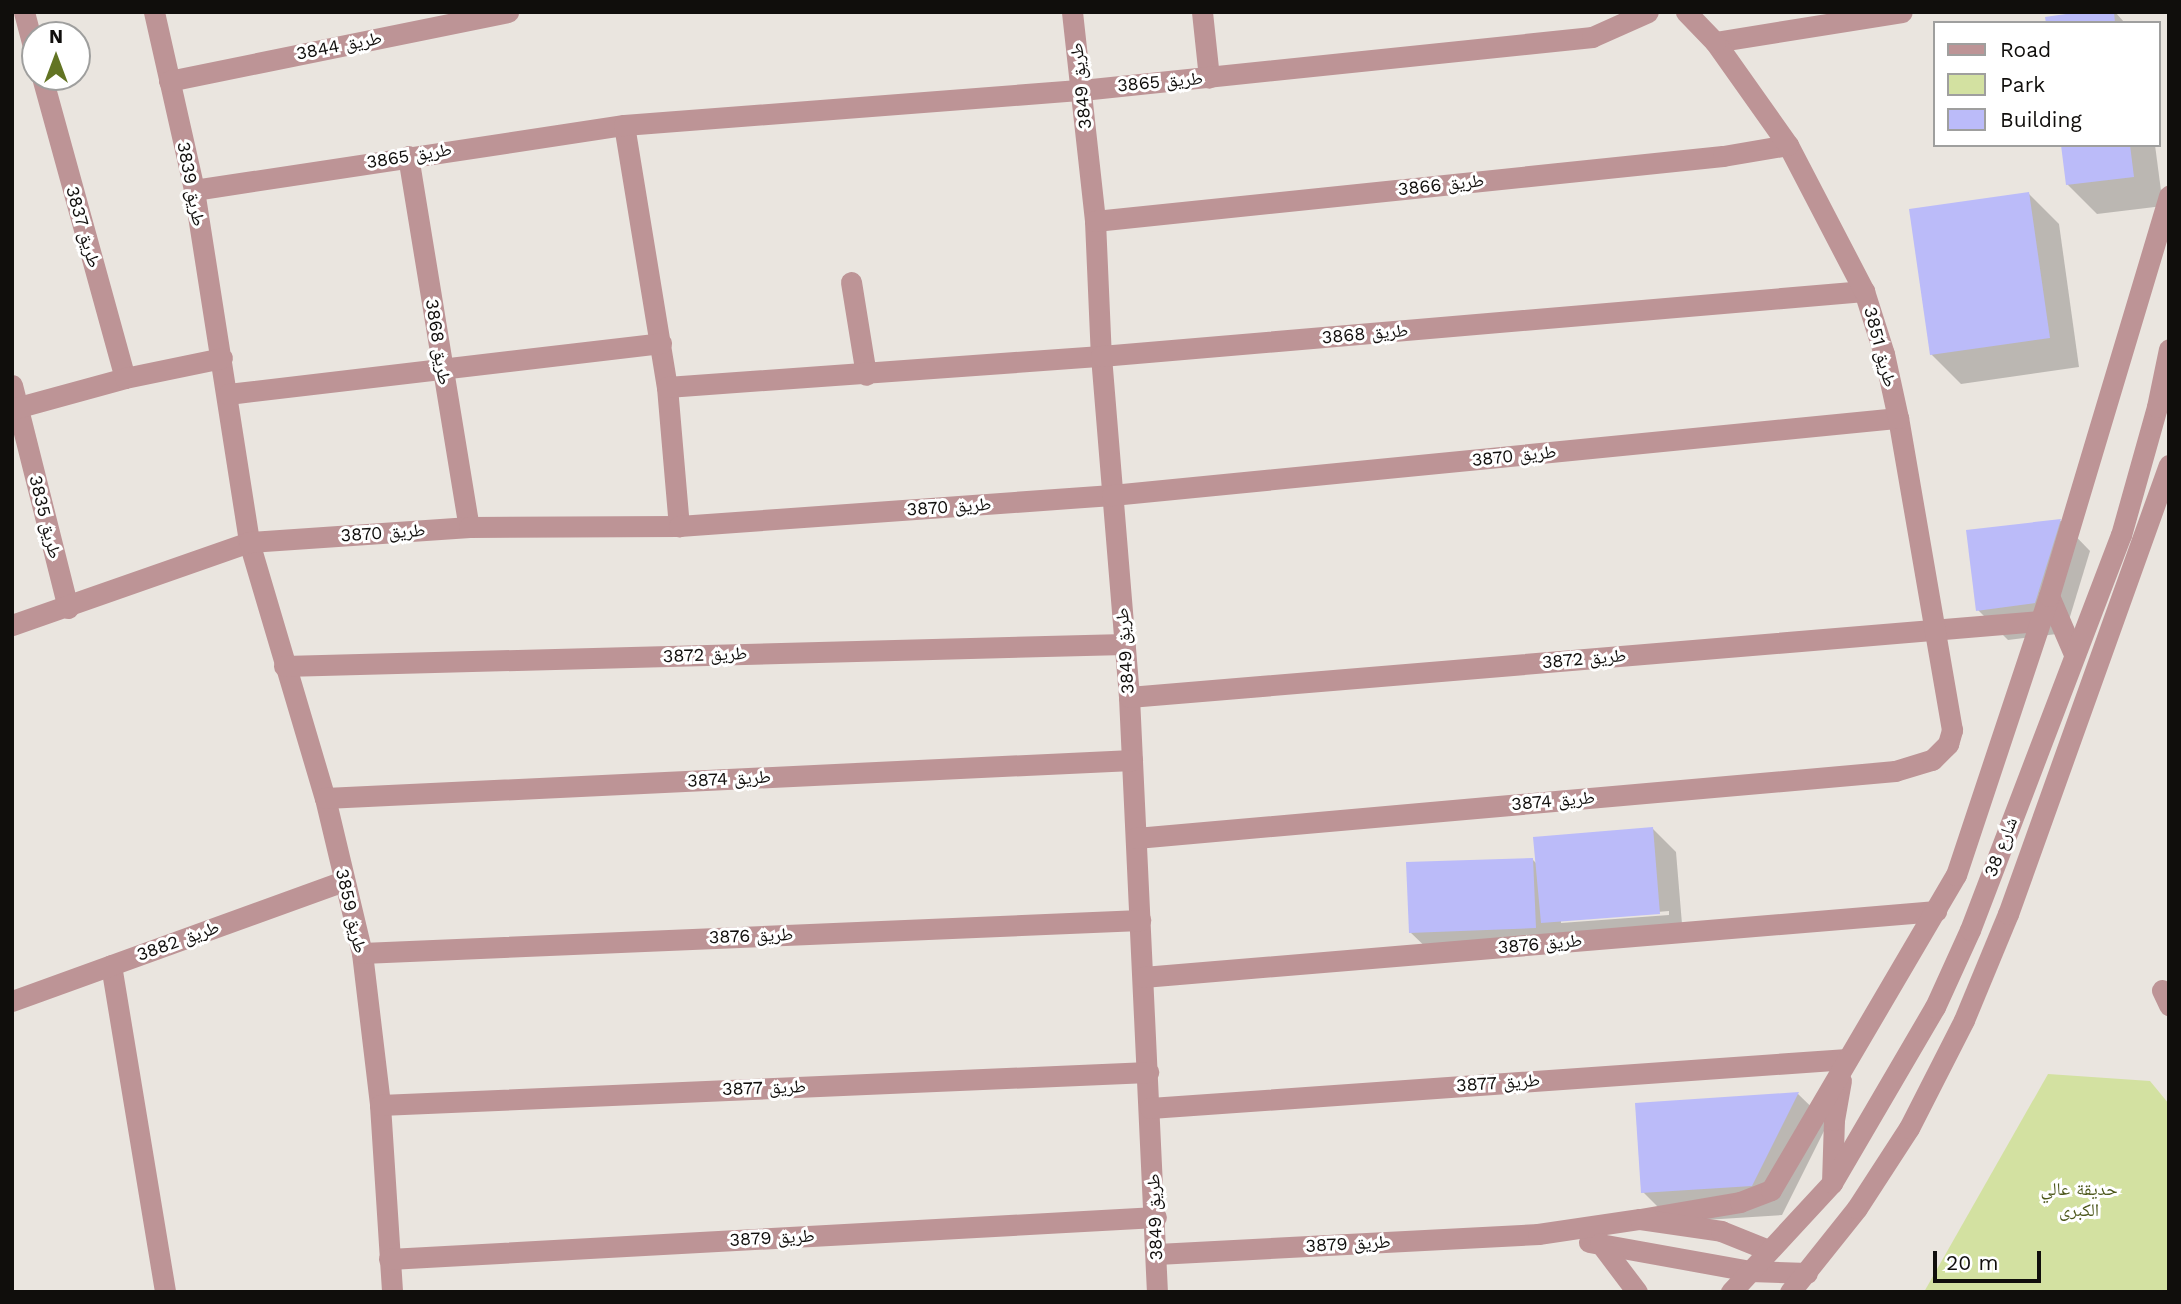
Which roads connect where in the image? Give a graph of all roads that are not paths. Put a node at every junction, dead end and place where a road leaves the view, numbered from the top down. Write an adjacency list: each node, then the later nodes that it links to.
1 (153, 12): 10 (street, طريق 3839)
2 (508, 12): 10 (street, طريق 3844)
3 (1072, 12): 11 (street, طريق 3849)
4 (1202, 12): 9 (street)
5 (1648, 12): 9 (street, طريق 3865)
6 (1686, 12): 8 (street, طريق 3851)
7 (1902, 12): 8 (street)
8 (1715, 42): 14 (street, طريق 3851)
9 (1209, 78): 11 (street, طريق 3865)
10 (169, 80): 16 (street, طريق 3839)
11 (1082, 90): 13 (street, طريق 3865); 18 (street, طريق 3849)
12 (45, 91): 27 (street, طريق 3837)
13 (624, 125): 15 (street, طريق 3865); 21 (street)
14 (1788, 145): 18 (street, طريق 3866); 20 (street, طريق 3851)
15 (408, 156): 16 (street, طريق 3865); 25 (street, طريق 3868)
16 (194, 190): 24 (street, طريق 3839)
17 (2169, 196): 38 (street)
18 (1095, 220): 23 (street, طريق 3849)
19 (851, 282): 26 (street)
20 (1864, 290): 23 (street, طريق 3868); 32 (street, طريق 3851)
21 (661, 343): 25 (street); 29 (street)
22 (2169, 349): 44 (street, شارع 38)
23 (1101, 356): 26 (street, طريق 3868); 34 (street, طريق 3849)
24 (222, 358): 27 (street); 30 (street, طريق 3839)
25 (443, 367): 30 (street); 36 (street, طريق 3868)
26 (866, 375): 29 (street, طريق 3868)
27 (125, 378): 31 (street)
28 (12, 385): 31 (street, طريق 3835)
29 (667, 387): 35 (street)
30 (228, 394): 37 (street, طريق 3839)
31 (15, 409): 39 (street, طريق 3835)
32 (1898, 418): 34 (street, طريق 3870); 42 (street, طريق 3851)
33 (2169, 465): 71 (street, شارع 38)
34 (1112, 495): 35 (street, طريق 3870); 43 (street, طريق 3849)
35 (680, 526): 36 (street, طريق 3870)
36 (470, 527): 37 (street, طريق 3870)
37 (249, 542): 39 (street, طريق 3870); 45 (street, طريق 3859)
38 (2049, 596): 40 (street); 44 (street)
39 (68, 608): 41 (street, طريق 3870)
40 (2040, 621): 42 (street, طريق 3872); 52 (street)
41 (12, 625)
42 (1934, 630): 46 (street, طريق 3872); 47 (street, طريق 3851)
43 (1125, 644): 45 (street, طريق 3872); 46 (street, طريق 3849)
44 (2074, 654): 62 (street, شارع 38)
45 (284, 666): 49 (street, طريق 3859)
46 (1129, 697): 48 (street, طريق 3849)
47 (1952, 730): 50 (street, طريق 3874)
48 (1132, 760): 49 (street, طريق 3874); 50 (street, طريق 3849)
49 (325, 798): 51 (street, طريق 3859)
50 (1136, 838): 53 (street, طريق 3849)
51 (344, 881): 54 (street, طريق 3859); 55 (street, طريق 3882)
52 (1936, 911): 56 (street, طريق 3876); 58 (street)
53 (1140, 920): 54 (street, طريق 3876); 56 (street, طريق 3849)
54 (362, 953): 60 (street, طريق 3859)
55 (111, 965): 57 (street, طريق 3882); 72 (street)
56 (1143, 977): 59 (street, طريق 3849)
57 (12, 1001)
58 (1846, 1059): 61 (street, طريق 3877); 62 (street); 64 (street)
59 (1148, 1072): 60 (street, طريق 3877); 61 (street, طريق 3849)
60 (380, 1105): 69 (street, طريق 3859)
61 (1150, 1108): 63 (street, طريق 3849)
62 (1832, 1183): 67 (street, شارع 38)
63 (1156, 1217): 68 (street, طريق 3849); 69 (street, طريق 3879)
64 (1640, 1219): 65 (street); 67 (street)
65 (1538, 1234): 66 (street); 68 (street, طريق 3879)
66 (1600, 1243): 70 (street); 75 (street)
67 (1768, 1250): 70 (street, شارع 38); 71 (street)
68 (1157, 1254): 74 (street, طريق 3849)
69 (389, 1259): 73 (street, طريق 3859)
70 (1750, 1271): 71 (street); 76 (street, شارع 38)
71 (1785, 1285)
72 (164, 1292)
73 (392, 1292)
74 (1157, 1292)
75 (1637, 1292)
76 (1731, 1292)

